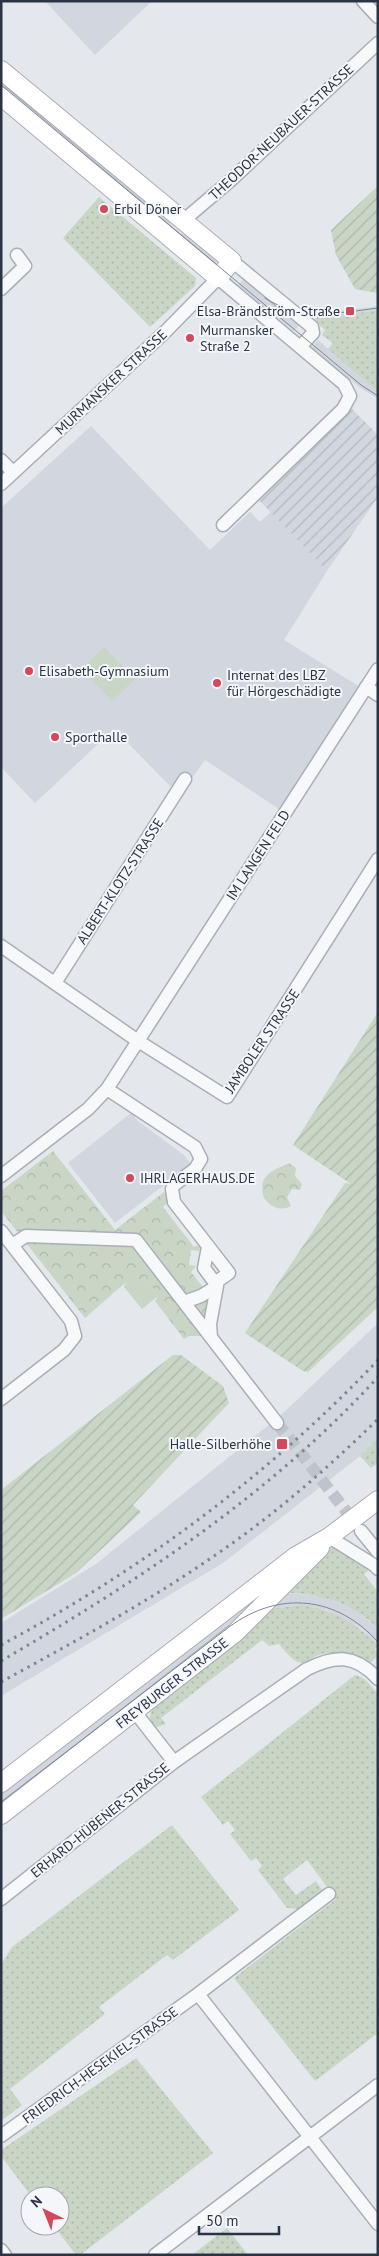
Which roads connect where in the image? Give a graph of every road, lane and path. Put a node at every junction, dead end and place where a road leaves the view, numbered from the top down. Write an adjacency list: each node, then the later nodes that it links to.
1 (363, 1): 2 (street)
2 (378, 17)
3 (378, 43): 6 (street, THEODOR-NEUBAUER-STRASSE)
4 (1, 70): 6 (street)
5 (1, 96): 7 (street)
6 (184, 220): 7 (street); 9 (street)
7 (170, 237): 10 (street)
8 (17, 255): 11 (street)
9 (232, 261): 10 (street); 12 (street)
10 (218, 278): 12 (street); 14 (street, MURMANSKER STRASSE)
11 (1, 289)
12 (300, 347): 16 (street)
13 (1, 460): 14 (street)
14 (13, 472): 15 (street, MURMANSKER STRASSE)
15 (1, 484)
16 (222, 525)
17 (378, 669): 18 (street, IM LANGEN FELD)
18 (366, 687): 19 (street); 24 (street, IM LANGEN FELD)
19 (378, 695)
20 (185, 779): 23 (street, ALBERT-KLOTZ-STRASSE)
21 (378, 859): 24 (street, JAMBOLER STRASSE)
22 (1, 946): 23 (street, JAMBOLER STRASSE)
23 (55, 983): 24 (street, JAMBOLER STRASSE)
24 (138, 1041): 25 (street, IM LANGEN FELD)
25 (107, 1088): 26 (street, IM LANGEN FELD); 29 (street)
26 (1, 1176)
27 (1, 1231): 28 (street)
28 (12, 1245): 30 (street); 32 (street)
29 (208, 1247)
30 (184, 1302): 31 (street); 31 (street)
31 (211, 1337): 33 (street)
32 (1, 1399)
33 (277, 1423)
34 (378, 1500): 36 (street, FREYBURGER STRASSE)
35 (361, 1530): 37 (street)
36 (330, 1537): 38 (street); 40 (street, FREYBURGER STRASSE); 42 (street, FREYBURGER STRASSE)
37 (378, 1552)
38 (378, 1569)
39 (378, 1679): 41 (street)
40 (135, 1712): 41 (street, ERHARD-HÜBENER-STRASSE); 43 (street, FREYBURGER STRASSE)
41 (174, 1762): 45 (street, ERHARD-HÜBENER-STRASSE)
42 (1, 1783)
43 (1, 1815)
44 (329, 1894): 46 (street, FRIEDRICH-HESEKIEL-STRASSE)
45 (1, 1899)
46 (198, 1994): 48 (street, FRIEDRICH-HESEKIEL-STRASSE); 49 (street)
47 (378, 2085): 49 (street)
48 (1, 2136)
49 (309, 2137): 50 (street); 53 (street)
50 (378, 2224)
51 (1, 2250): 52 (street)
52 (5, 2255)
53 (155, 2255)

